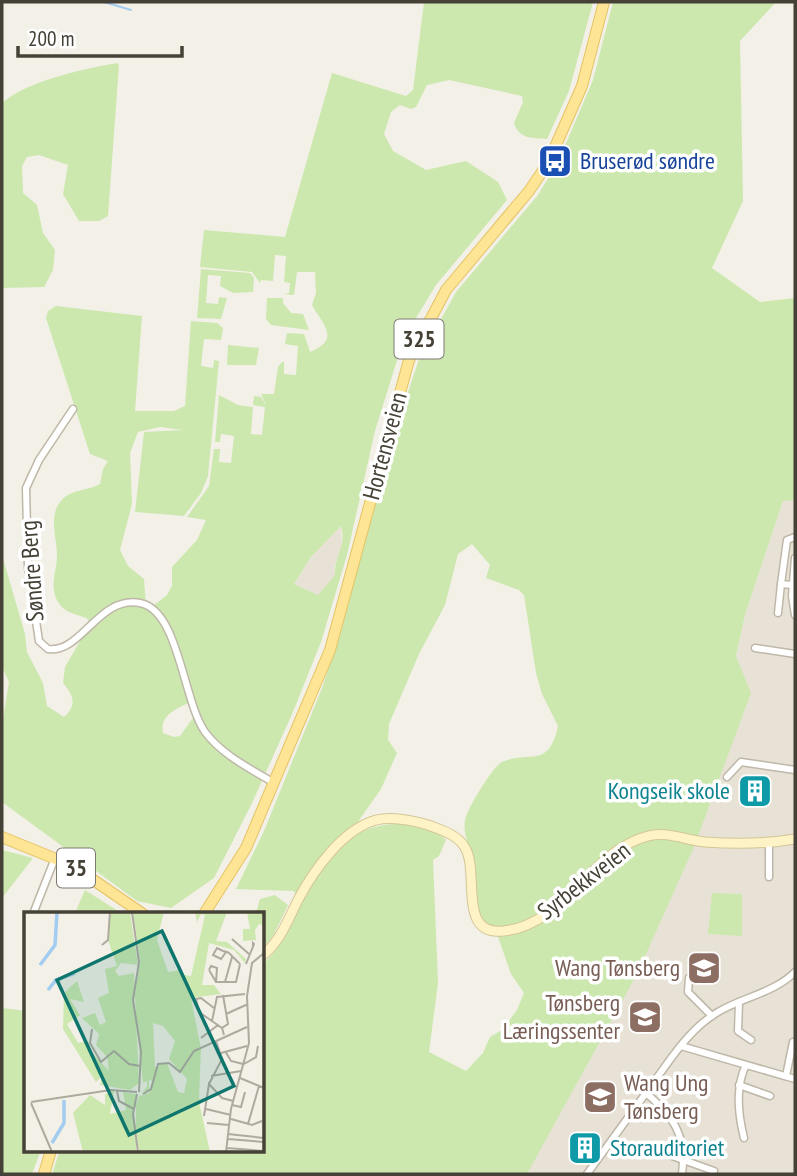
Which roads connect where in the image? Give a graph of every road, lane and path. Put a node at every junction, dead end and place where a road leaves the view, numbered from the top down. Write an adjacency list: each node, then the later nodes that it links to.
1 (604, 2): 13 (main road, Hortensveien / 325)
2 (73, 408): 13 (street, Søndre Berg)
3 (795, 537): 5 (street)
4 (795, 558): 6 (street)
5 (781, 584): 6 (street); 7 (street)
6 (792, 585): 8 (street)
7 (778, 613)
8 (795, 615)
9 (755, 648): 10 (street)
10 (795, 654)
11 (795, 770): 12 (street)
12 (727, 777)
13 (274, 783): 21 (main road, Hortensveien / 325)
14 (2, 837): 17 (main road, 35)
15 (795, 839): 16 (main road, Syrbekkveien)
16 (769, 843): 18 (street); 22 (main road, Syrbekkveien)
17 (55, 858): 19 (street); 20 (main road, 35)
18 (769, 877)
19 (34, 912)
20 (140, 912)
21 (205, 912)
22 (264, 954)
23 (795, 972): 25 (street)
24 (689, 978): 26 (street)
25 (739, 1002): 26 (street); 27 (street)
26 (712, 1016): 29 (street)
27 (751, 1040)
28 (793, 1042): 31 (street)
29 (681, 1046): 30 (street); 34 (street)
30 (746, 1065): 31 (street); 33 (street)
31 (786, 1076): 32 (street)
32 (795, 1079)
33 (739, 1085): 35 (street); 36 (street)
34 (646, 1093): 39 (street); 42 (street)
35 (769, 1096)
36 (744, 1138)
37 (50, 1152): 41 (main road)
38 (661, 1152): 39 (street)
39 (684, 1159): 40 (street); 43 (street)
40 (714, 1171)
41 (44, 1174)
42 (587, 1174)
43 (682, 1174)

